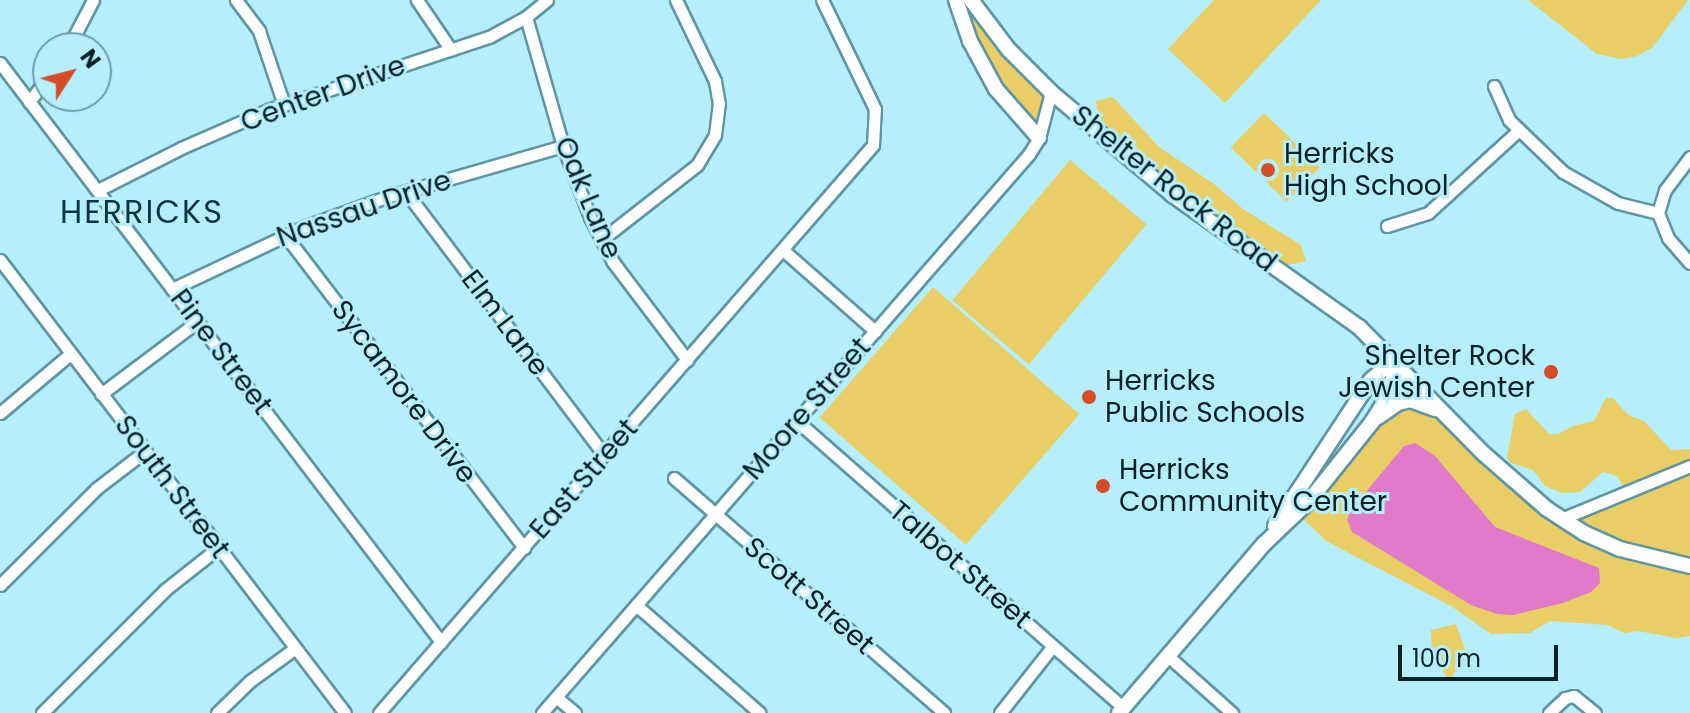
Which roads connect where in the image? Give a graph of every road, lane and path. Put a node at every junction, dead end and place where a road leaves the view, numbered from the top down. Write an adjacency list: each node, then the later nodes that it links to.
1 (93, 0): 10 (street)
2 (236, 0): 17 (street)
3 (417, 0): 11 (street)
4 (547, 0): 9 (street, Center Drive)
5 (676, 0): 27 (street)
6 (822, 0): 28 (street, East Street)
7 (956, 0): 19 (main road)
8 (971, 0): 14 (main road, Shelter Rock Road)
9 (526, 17): 11 (street, Center Drive); 20 (street, Oak Lane)
10 (76, 32)
11 (451, 50): 17 (street, Center Drive)
12 (0, 63): 16 (street, Pine Street)
13 (1494, 86): 18 (street)
14 (1051, 92): 19 (street, Moore Street); 36 (main road, Shelter Rock Road)
15 (32, 98): 16 (street)
16 (29, 102): 22 (street, Pine Street)
17 (284, 105): 22 (street, Center Drive)
18 (1519, 130): 24 (street); 25 (street)
19 (1039, 138): 33 (street, Moore Street)
20 (563, 146): 23 (street, Nassau Drive); 27 (street, Oak Lane)
21 (1690, 157): 24 (street)
22 (98, 190): 31 (street, Pine Street)
23 (406, 192): 26 (street, Nassau Drive); 43 (street, Elm Lane)
24 (1658, 213): 30 (street)
25 (1387, 226)
26 (285, 235): 31 (street, Nassau Drive); 50 (street, Sycamore Drive)
27 (601, 240): 35 (street, Oak Lane)
28 (783, 250): 33 (street); 35 (street, East Street)
29 (0, 260): 34 (street, South Street)
30 (1690, 263)
31 (172, 289): 32 (street, Pine Street)
32 (197, 322): 37 (street); 54 (street, Pine Street)
33 (875, 331): 40 (street, Moore Street)
34 (70, 354): 37 (street, South Street); 39 (street)
35 (687, 360): 43 (street, East Street)
36 (1393, 361): 38 (main road, Shelter Rock Road); 41 (main road); 48 (main road)
37 (101, 394): 42 (street, South Street)
38 (1441, 411): 41 (main road); 47 (main road, Shelter Rock Road)
39 (0, 413)
40 (797, 421): 46 (street, Moore Street); 55 (street, Talbot Street)
41 (1372, 422): 48 (main road)
42 (144, 452): 49 (street, South Street); 52 (street)
43 (604, 455): 50 (street, East Street)
44 (1690, 466): 47 (street)
45 (674, 478): 46 (street, Scott Street)
46 (715, 514): 53 (street, Moore Street); 67 (street, Scott Street)
47 (1561, 519): 51 (main road, Shelter Rock Road)
48 (1264, 544): 57 (main road)
49 (218, 548): 56 (street, South Street); 61 (street)
50 (524, 548): 54 (street, East Street)
51 (1690, 566)
52 (0, 585)
53 (636, 605): 58 (street, Moore Street); 66 (street)
54 (441, 642): 60 (street, East Street)
55 (1053, 646): 59 (street, Talbot Street); 68 (street)
56 (294, 649): 62 (street); 63 (street, South Street)
57 (1168, 656): 59 (main road); 69 (street)
58 (556, 697): 64 (street, Moore Street); 65 (street)
59 (1121, 710)
60 (385, 711)
61 (42, 713)
62 (217, 713)
63 (345, 713)
64 (542, 713)
65 (575, 713)
66 (760, 713)
67 (944, 713)
68 (1000, 713)
69 (1232, 713)
70 (1549, 713): 71 (street)
71 (1595, 713)

